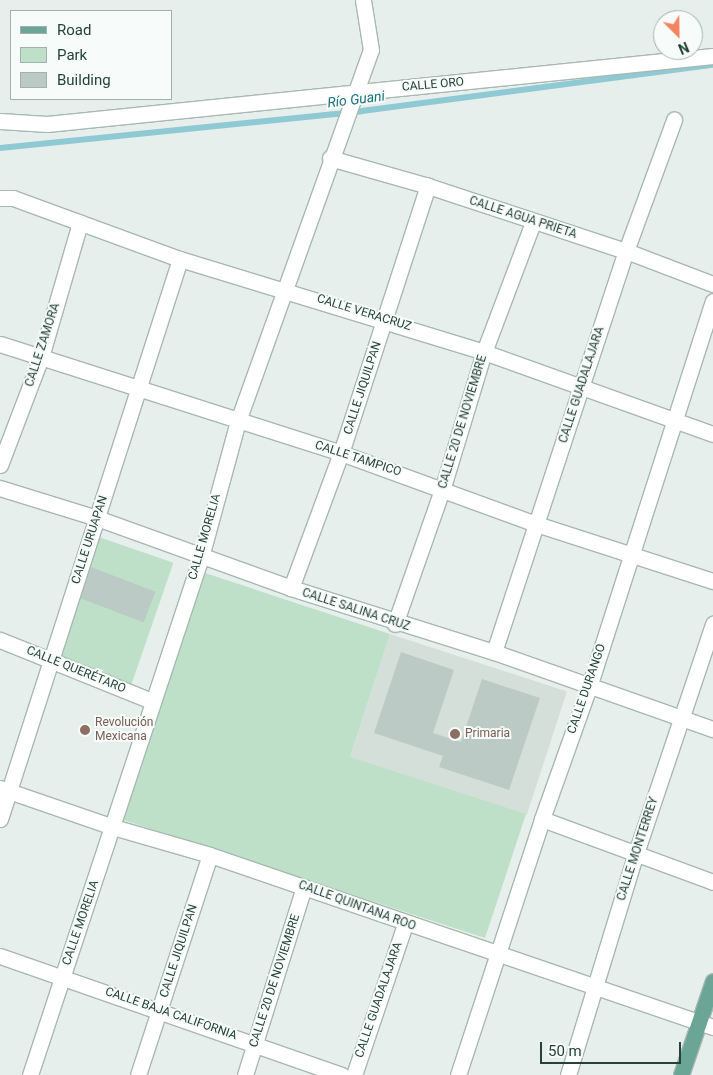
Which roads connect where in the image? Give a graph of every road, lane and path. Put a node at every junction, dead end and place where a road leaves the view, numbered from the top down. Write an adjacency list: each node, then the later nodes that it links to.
1 (363, 0): 3 (street, CALLE MORELIA)
2 (713, 56): 3 (street, CALLE ORO)
3 (353, 98): 5 (street, CALLE ORO); 6 (street, CALLE MORELIA)
4 (674, 120): 11 (street, CALLE GUADALAJARA)
5 (2, 122)
6 (332, 152): 7 (street, CALLE AGUA PRIETA); 14 (street, CALLE MORELIA)
7 (428, 186): 9 (street, CALLE AGUA PRIETA); 16 (street, CALLE JIQUILPAN)
8 (7, 198): 10 (street, CALLE VERACRUZ)
9 (533, 222): 11 (street, CALLE AGUA PRIETA); 18 (street, CALLE 20 DE NOVIEMBRE)
10 (80, 223): 12 (street, CALLE VERACRUZ); 19 (street, CALLE ZAMORA)
11 (626, 251): 13 (street, CALLE AGUA PRIETA); 20 (street, CALLE GUADALAJARA)
12 (180, 259): 14 (street, CALLE VERACRUZ); 21 (street, CALLE URUAPAN)
13 (713, 284)
14 (286, 290): 16 (street, CALLE VERACRUZ); 23 (street, CALLE MORELIA)
15 (713, 301): 22 (street, CALLE DURANGO)
16 (386, 319): 18 (street, CALLE VERACRUZ); 25 (street, CALLE JIQUILPAN)
17 (0, 344): 19 (street, CALLE TAMPICO)
18 (484, 352): 20 (street, CALLE VERACRUZ); 28 (street, CALLE 20 DE NOVIEMBRE)
19 (41, 358): 21 (street, CALLE TAMPICO); 26 (street, CALLE ZAMORA)
20 (583, 385): 22 (street, CALLE VERACRUZ); 30 (street, CALLE GUADALAJARA)
21 (138, 389): 23 (street, CALLE TAMPICO); 29 (street, CALLE URUAPAN)
22 (673, 419): 24 (street, CALLE VERACRUZ); 31 (street, CALLE DURANGO)
23 (238, 421): 25 (street, CALLE TAMPICO); 32 (street, CALLE MORELIA)
24 (713, 434)
25 (341, 453): 28 (street, CALLE TAMPICO); 34 (street, CALLE JIQUILPAN)
26 (0, 465)
27 (0, 488): 29 (street, CALLE SALINA CRUZ)
28 (443, 488): 30 (street, CALLE TAMPICO); 35 (street, CALLE 20 DE NOVIEMBRE)
29 (97, 518): 32 (street, CALLE SALINA CRUZ); 39 (street, CALLE URUAPAN)
30 (536, 524): 31 (street, CALLE TAMPICO); 38 (street, CALLE GUADALAJARA)
31 (631, 555): 33 (street, CALLE TAMPICO); 40 (street, CALLE DURANGO)
32 (201, 557): 34 (street, CALLE SALINA CRUZ); 41 (street, CALLE MORELIA)
33 (713, 581)
34 (291, 588): 35 (street, CALLE SALINA CRUZ)
35 (396, 624): 38 (street, CALLE SALINA CRUZ)
36 (713, 624): 42 (street, CALLE MONTERREY)
37 (0, 640): 39 (street, CALLE QUERÉTARO)
38 (494, 652): 40 (street, CALLE SALINA CRUZ)
39 (52, 660): 41 (street, CALLE QUERÉTARO); 44 (street, CALLE URUAPAN)
40 (589, 687): 42 (street, CALLE SALINA CRUZ); 45 (street, CALLE DURANGO)
41 (152, 701): 47 (street, CALLE MORELIA)
42 (681, 720): 43 (street, CALLE SALINA CRUZ); 48 (street, CALLE MONTERREY)
43 (713, 729)
44 (5, 789): 46 (street, CALLE URUAPAN); 47 (street, CALLE QUINTANA ROO)
45 (542, 819): 48 (street); 53 (street, CALLE DURANGO)
46 (0, 820)
47 (113, 827): 49 (street, CALLE QUINTANA ROO); 55 (street, CALLE MORELIA)
48 (636, 853): 50 (street); 57 (street, CALLE MONTERREY)
49 (210, 855): 51 (street, CALLE QUINTANA ROO); 58 (street, CALLE JIQUILPAN)
50 (713, 882)
51 (304, 887): 52 (street, CALLE QUINTANA ROO); 60 (street, CALLE 20 DE NOVIEMBRE)
52 (405, 924): 53 (street, CALLE QUINTANA ROO); 65 (street, CALLE GUADALAJARA)
53 (498, 955): 57 (street, CALLE QUINTANA ROO); 66 (street, CALLE DURANGO)
54 (0, 956): 55 (street, CALLE BAJA CALIFORNIA)
55 (63, 977): 58 (street, CALLE BAJA CALIFORNIA); 61 (street, CALLE MORELIA)
56 (713, 981): 59 (main road)
57 (594, 985): 59 (street, CALLE QUINTANA ROO); 67 (street, CALLE MONTERREY)
58 (160, 1010): 60 (street, CALLE BAJA CALIFORNIA); 62 (street, CALLE JIQUILPAN)
59 (706, 1025): 68 (main road)
60 (255, 1044): 63 (street, CALLE 20 DE NOVIEMBRE); 64 (street, CALLE BAJA CALIFORNIA)
61 (30, 1075)
62 (138, 1075)
63 (245, 1075)
64 (342, 1075)
65 (354, 1075)
66 (458, 1075)
67 (568, 1075)
68 (681, 1075)

